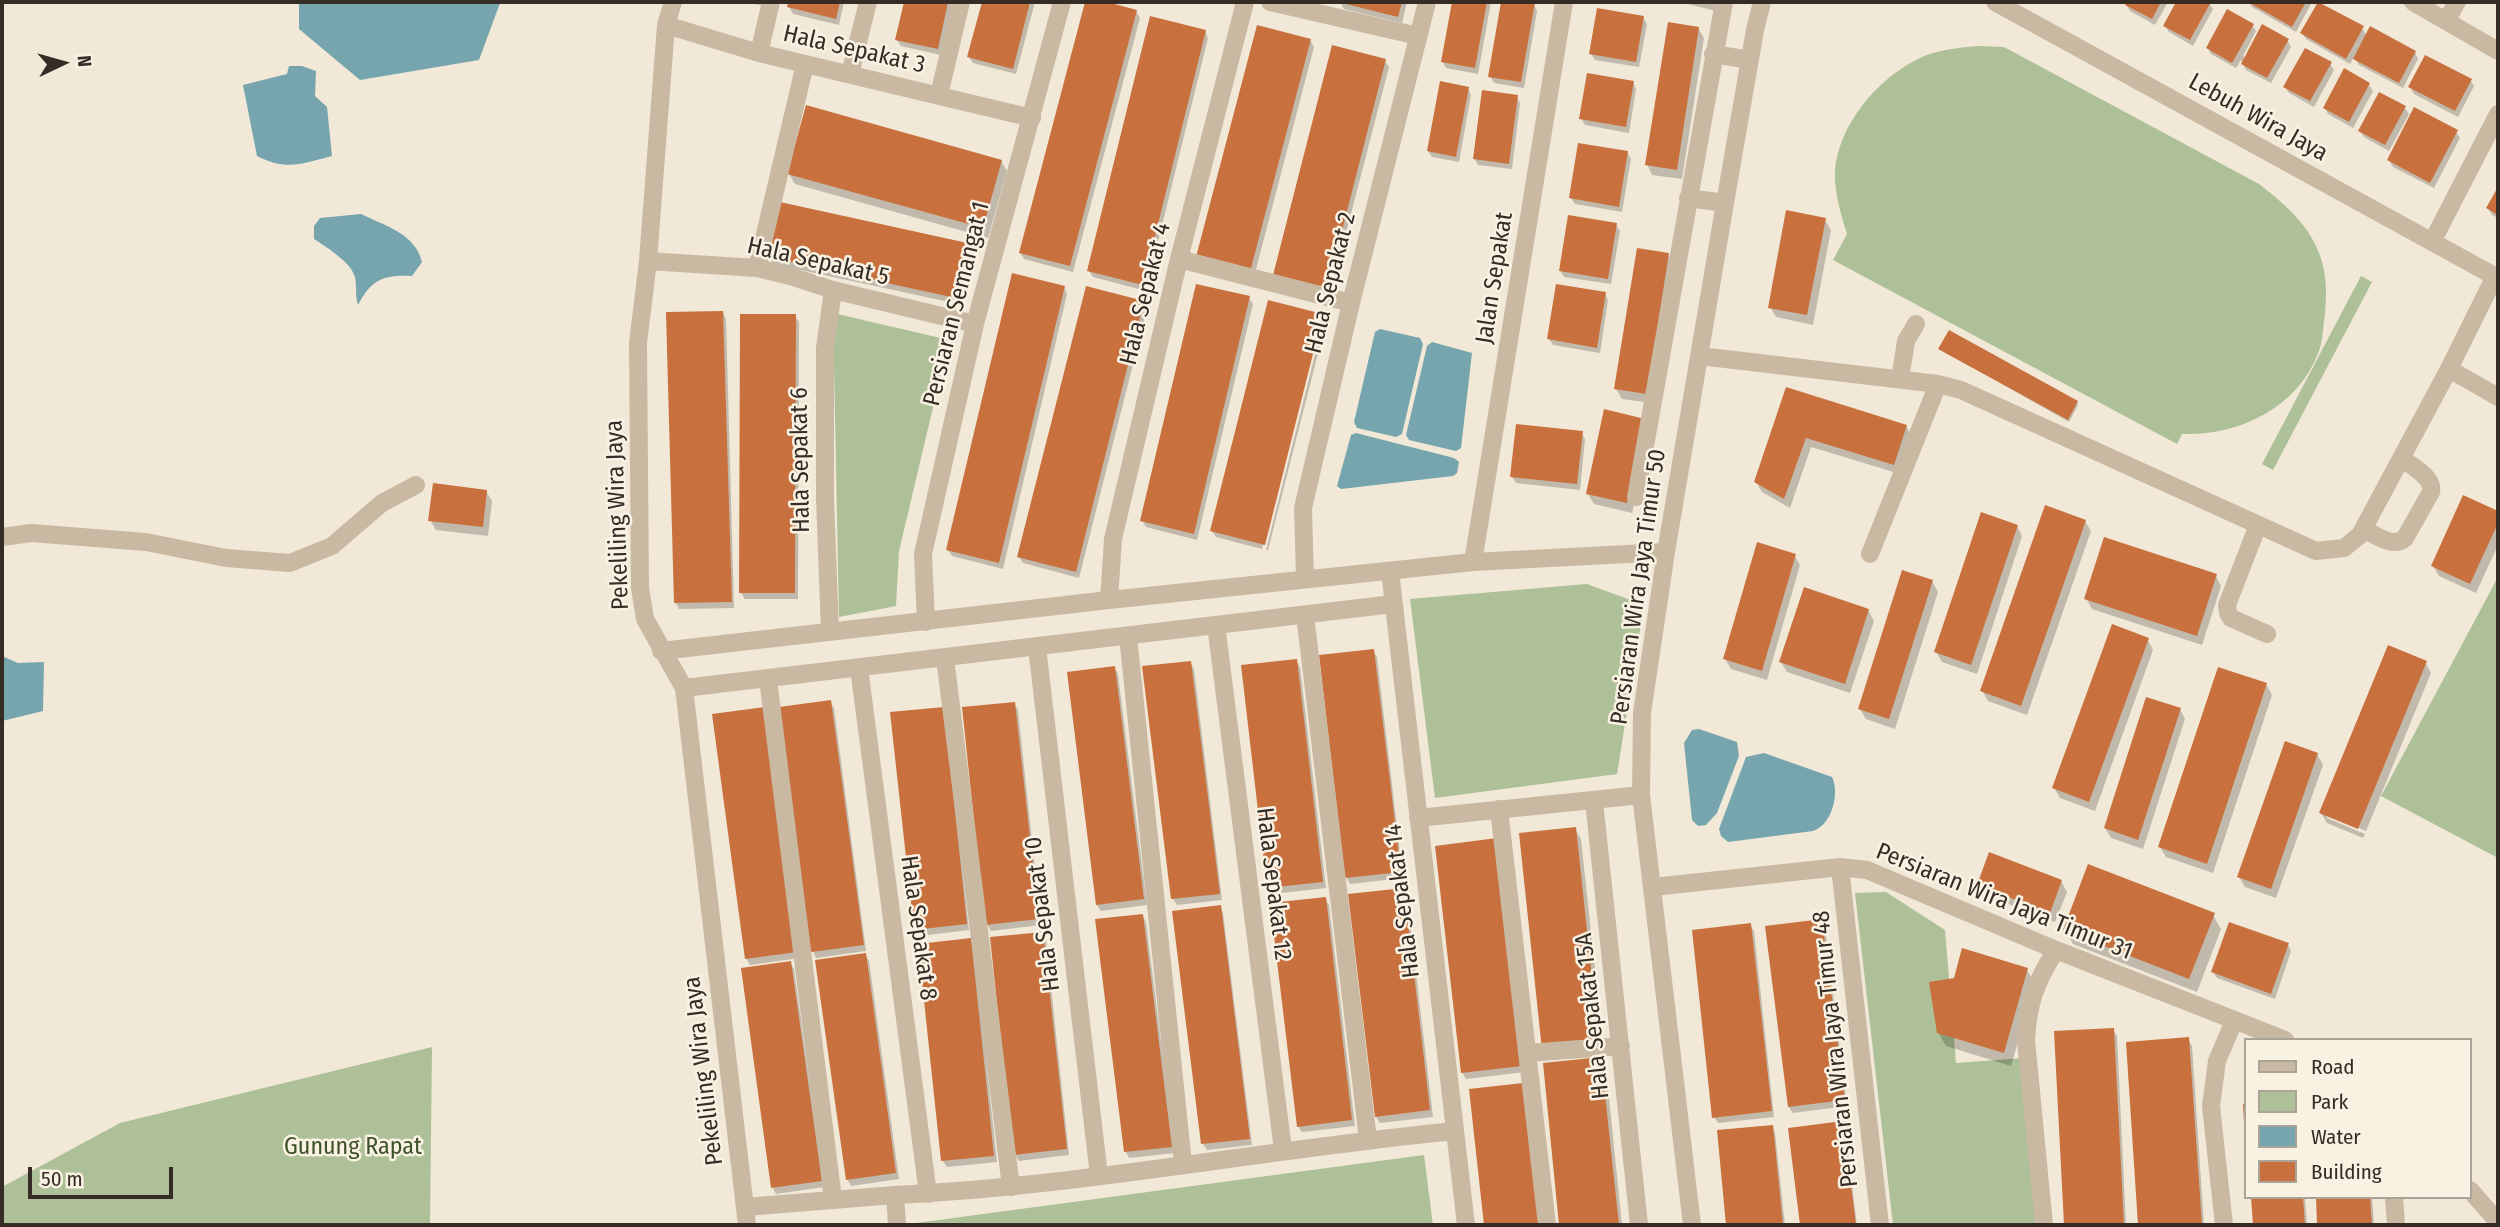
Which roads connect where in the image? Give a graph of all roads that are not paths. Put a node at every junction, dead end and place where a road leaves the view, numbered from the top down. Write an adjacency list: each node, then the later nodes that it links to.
1 (673, 2): 16 (street, Pekeliling Wira Jaya)
2 (771, 2): 19 (street)
3 (867, 2): 23 (street)
4 (961, 2): 24 (street)
5 (1062, 2): 26 (street, Persiaran Semangat 1)
6 (1245, 2): 30 (street, Hala Sepakat 4)
7 (1270, 2): 17 (street)
8 (1427, 2): 17 (street, Hala Sepakat 2)
9 (1564, 2): 51 (street, Jalan Sepakat)
10 (1724, 2): 20 (street)
11 (1762, 2): 21 (street, Persiaran Wira Jaya Timur 50)
12 (1994, 2): 29 (street, Lebuh Wira Jaya)
13 (2413, 2): 15 (street)
14 (2457, 2): 15 (street)
15 (2447, 20): 18 (street)
16 (666, 25): 19 (street, Hala Sepakat 3); 31 (street, Pekeliling Wira Jaya)
17 (1418, 36): 35 (street, Hala Sepakat 2)
18 (2498, 51)
19 (759, 53): 22 (street, Hala Sepakat 3)
20 (1713, 54): 21 (street); 27 (street)
21 (1749, 60): 28 (street, Persiaran Wira Jaya Timur 50)
22 (805, 64): 23 (street, Hala Sepakat 3); 32 (street)
23 (850, 74): 24 (street, Hala Sepakat 3)
24 (939, 95): 26 (street, Hala Sepakat 3)
25 (2498, 114): 29 (street)
26 (1032, 118): 36 (street, Persiaran Semangat 1)
27 (1688, 198): 28 (street); 45 (street)
28 (1725, 203): 38 (street, Persiaran Wira Jaya Timur 50)
29 (2432, 242): 33 (street, Lebuh Wira Jaya)
30 (1179, 259): 35 (street); 54 (street, Hala Sepakat 4)
31 (648, 261): 32 (street, Hala Sepakat 5); 63 (street, Pekeliling Wira Jaya)
32 (757, 268): 34 (street, Hala Sepakat 5)
33 (2496, 277): 39 (street)
34 (833, 290): 36 (street, Hala Sepakat 5); 59 (street, Hala Sepakat 6)
35 (1350, 303): 53 (street, Hala Sepakat 2)
36 (975, 324): 57 (street, Persiaran Semangat 1)
37 (1916, 324): 40 (street)
38 (1700, 355): 40 (street); 49 (street, Persiaran Wira Jaya Timur 50)
39 (2449, 369): 42 (street); 43 (street)
40 (1899, 379): 41 (street)
41 (1938, 384): 46 (street); 50 (street)
42 (2498, 397)
43 (2401, 458): 47 (street); 47 (street)
44 (416, 485): 48 (street)
45 (1636, 497)
46 (2258, 525): 47 (street); 60 (street)
47 (2363, 529)
48 (2, 537)
49 (1666, 552): 51 (street); 68 (street, Persiaran Wira Jaya Timur 50)
50 (1870, 554)
51 (1473, 562): 52 (street)
52 (1390, 571): 53 (street); 55 (street, Hala Sepakat 14)
53 (1305, 579): 54 (street)
54 (1110, 600): 57 (street)
55 (1393, 604): 56 (street); 71 (street, Hala Sepakat 14)
56 (1305, 615): 58 (street); 80 (street)
57 (926, 622): 59 (street)
58 (1216, 625): 61 (street); 81 (street, Hala Sepakat 12)
59 (831, 631): 63 (street)
60 (2267, 634)
61 (1128, 636): 62 (street); 82 (street)
62 (1037, 647): 64 (street); 83 (street, Hala Sepakat 10)
63 (661, 651): 67 (street, Pekeliling Wira Jaya)
64 (945, 658): 65 (street); 84 (street)
65 (859, 668): 66 (street); 86 (street, Hala Sepakat 8)
66 (768, 679): 67 (street); 88 (street)
67 (684, 688): 90 (street, Pekeliling Wira Jaya)
68 (1641, 795): 69 (street); 73 (street, Persiaran Wira Jaya Timur 50)
69 (1594, 801): 70 (street); 77 (street, Hala Sepakat 15A)
70 (1499, 809): 71 (street); 78 (street)
71 (1418, 818): 79 (street, Hala Sepakat 14)
72 (1840, 867): 73 (street, Persiaran Wira Jaya Timur 31); 74 (street, Persiaran Wira Jaya Timur 31); 98 (street, Persiaran Wira Jaya Timur 48)
73 (1653, 887): 97 (street, Persiaran Wira Jaya Timur 50)
74 (2056, 950): 75 (street, Persiaran Wira Jaya Timur 31); 99 (street)
75 (2234, 1021): 76 (street, Persiaran Wira Jaya Timur 31); 100 (street)
76 (2280, 1038)
77 (1620, 1046): 78 (street); 96 (street, Hala Sepakat 15A)
78 (1527, 1053): 95 (street)
79 (1455, 1131): 80 (street); 94 (street, Hala Sepakat 14)
80 (1368, 1139): 81 (street)
81 (1283, 1150): 82 (street)
82 (1183, 1164): 83 (street)
83 (1099, 1176): 84 (street)
84 (1011, 1187): 86 (street)
85 (2472, 1192): 92 (street)
86 (928, 1194): 87 (street)
87 (895, 1195): 88 (street); 91 (street)
88 (833, 1199): 90 (street)
89 (2394, 1199): 101 (street)
90 (745, 1207): 93 (street, Pekeliling Wira Jaya)
91 (896, 1221)
92 (2498, 1222)
93 (747, 1225)
94 (1466, 1225)
95 (1547, 1225)
96 (1639, 1225)
97 (1692, 1225)
98 (1880, 1225)
99 (2044, 1225)
100 (2224, 1225)
101 (2396, 1225)

